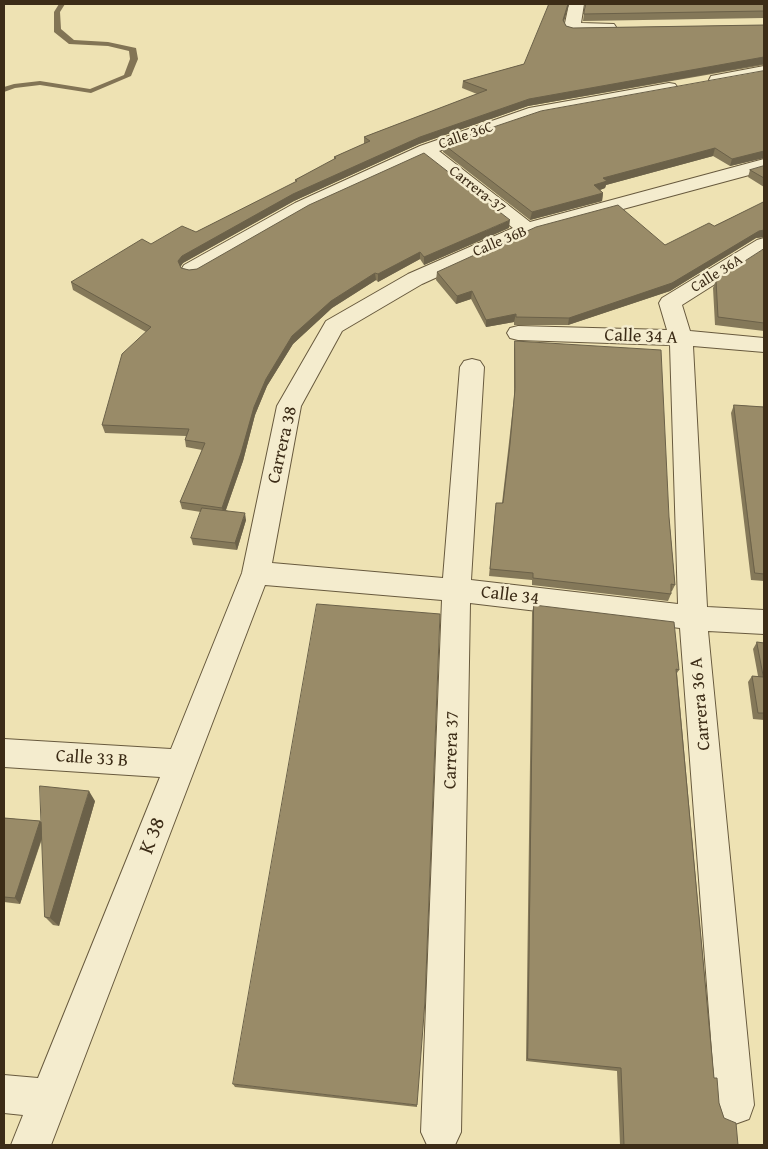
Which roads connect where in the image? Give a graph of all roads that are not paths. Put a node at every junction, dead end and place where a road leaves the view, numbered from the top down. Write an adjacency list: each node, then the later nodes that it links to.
1 (576, 4): 2 (street)
2 (620, 27)
3 (764, 71): 4 (street, Calle 36C)
4 (426, 150): 6 (street, Carrera-37); 8 (street, Calle 36C)
5 (764, 165): 6 (street, Calle 36B)
6 (527, 230): 10 (street, Calle 36B)
7 (764, 244): 9 (street, Calle 36A)
8 (191, 270)
9 (670, 303): 12 (street, Carrera 36 A)
10 (334, 326): 15 (street, Carrera 38)
11 (518, 333): 12 (street, Calle 34 A)
12 (681, 338): 13 (street, Calle 34 A); 17 (street, Carrera 36 A)
13 (764, 345)
14 (472, 367): 16 (street, Carrera 37)
15 (256, 573): 16 (street, Calle 34); 20 (street, K 38)
16 (456, 590): 17 (street, Calle 34); 24 (street, Carrera 37)
17 (694, 618): 18 (street, Calle 34); 23 (street, Carrera 36 A)
18 (764, 622)
19 (4, 753): 20 (street, Calle 33 B)
20 (181, 764): 22 (street, K 38)
21 (4, 1094): 22 (street)
22 (49, 1099): 25 (street, K 38)
23 (735, 1106)
24 (441, 1132)
25 (31, 1145)

